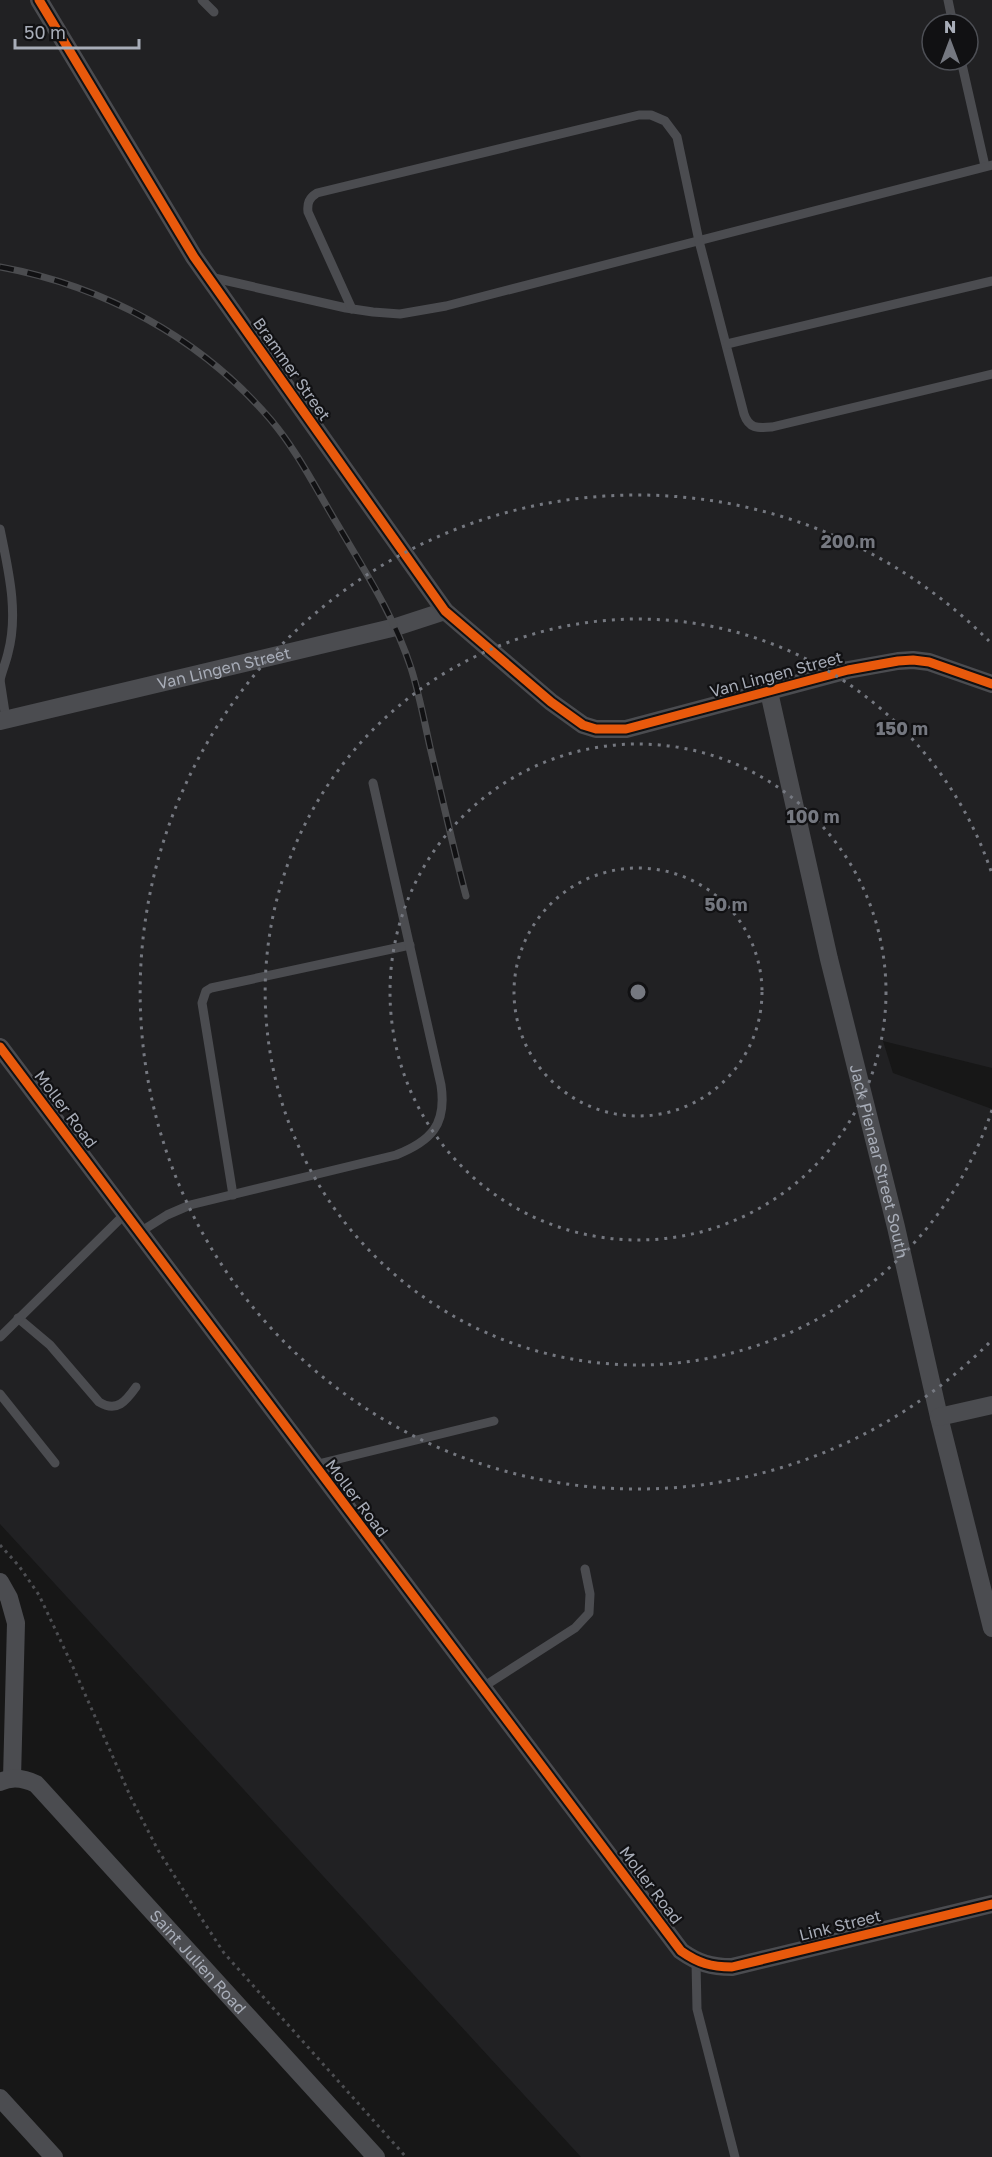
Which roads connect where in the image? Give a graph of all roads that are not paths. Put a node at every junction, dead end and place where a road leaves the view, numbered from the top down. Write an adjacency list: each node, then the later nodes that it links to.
1 (39, 0): 7 (street, Brammer Street)
2 (202, 0): 3 (lane)
3 (214, 12)
4 (964, 72): 5 (lane)
5 (988, 166): 6 (lane)
6 (699, 241): 9 (lane); 9 (lane); 10 (lane)
7 (207, 276): 9 (lane); 13 (street, Brammer Street)
8 (992, 281): 10 (lane)
9 (352, 309)
10 (727, 344): 11 (lane)
11 (992, 374)
12 (0, 529): 14 (lane)
13 (445, 611): 17 (street, Brammer Street); 18 (street, Van Lingen Street)
14 (0, 680): 18 (lane)
15 (992, 684): 16 (street, Van Lingen Street)
16 (769, 692): 17 (street, Van Lingen Street); 30 (street, Jack Pienaar Street South)
17 (570, 716)
18 (3, 720)
19 (373, 783): 20 (lane)
20 (410, 945): 22 (lane); 22 (lane)
21 (0, 1047): 23 (street, Moller Road)
22 (233, 1195): 24 (lane)
23 (126, 1214): 24 (street, Moller Road); 25 (lane)
24 (140, 1232): 33 (street, Moller Road)
25 (18, 1318): 26 (lane); 27 (lane)
26 (0, 1337)
27 (136, 1387)
28 (0, 1394): 32 (lane)
29 (992, 1405): 30 (street)
30 (939, 1416): 36 (street, Jack Pienaar Street South)
31 (494, 1421): 33 (lane)
32 (55, 1463)
33 (314, 1466): 37 (street, Moller Road)
34 (585, 1569): 37 (lane)
35 (0, 1582): 38 (street)
36 (992, 1628)
37 (483, 1687): 40 (street, Moller Road)
38 (6, 1780): 43 (street, Saint Julien Road)
39 (992, 1904): 40 (street, Link Street)
40 (696, 1962): 44 (lane)
41 (0, 2098): 42 (street)
42 (54, 2157)
43 (376, 2157)
44 (735, 2157)

